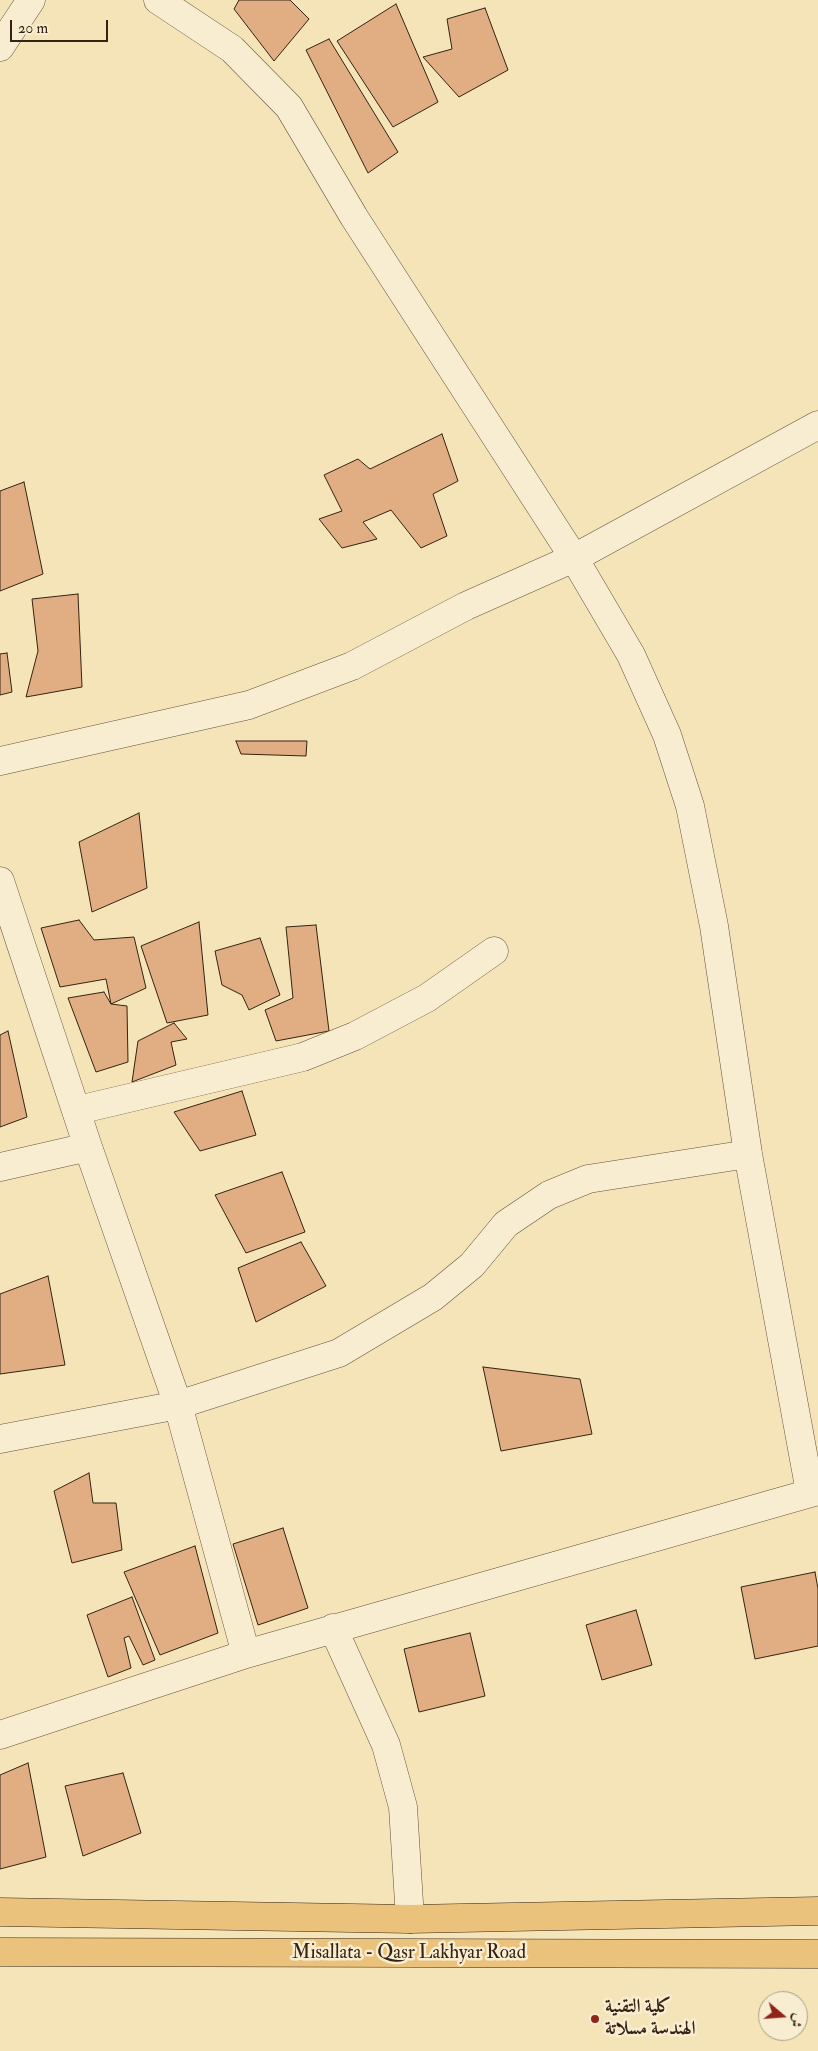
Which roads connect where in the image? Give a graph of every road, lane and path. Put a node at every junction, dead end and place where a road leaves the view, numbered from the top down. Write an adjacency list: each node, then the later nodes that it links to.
1 (31, 0): 3 (street)
2 (158, 0): 5 (street)
3 (0, 47)
4 (818, 425): 5 (street)
5 (574, 558): 6 (street); 11 (street)
6 (0, 761)
7 (0, 881): 9 (street)
8 (494, 951): 9 (street)
9 (78, 1110): 10 (street)
10 (88, 1147): 12 (street); 13 (street)
11 (748, 1154): 13 (street); 15 (street)
12 (0, 1166)
13 (178, 1404): 14 (street); 17 (street)
14 (0, 1439)
15 (814, 1491): 16 (street)
16 (333, 1628): 17 (street); 21 (street)
17 (246, 1654): 18 (street)
18 (0, 1735)
19 (818, 1911): 21 (main road)
20 (0, 1912): 21 (main road)
21 (410, 1919)
22 (0, 1952): 23 (main road, Misallata - Qasr Lakhyar Road)
23 (818, 1954)

